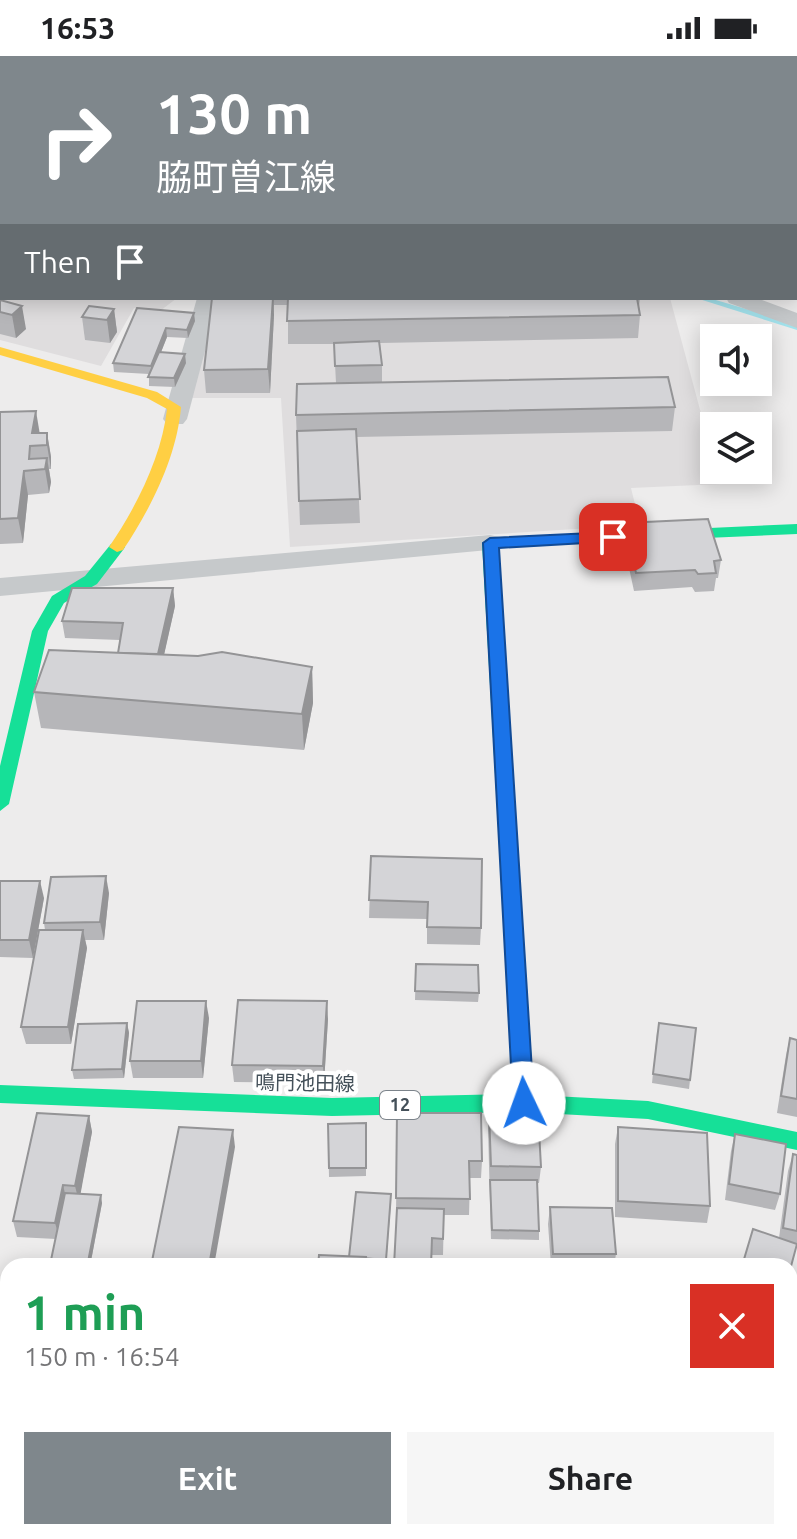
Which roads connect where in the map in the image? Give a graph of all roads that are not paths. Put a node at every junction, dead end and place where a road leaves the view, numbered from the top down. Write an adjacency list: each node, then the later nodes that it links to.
1 (207, 300): 5 (street)
2 (742, 300): 3 (street)
3 (797, 321)
4 (0, 351): 5 (main road)
5 (175, 419): 8 (main road)
6 (797, 529): 7 (main road)
7 (490, 543): 8 (street); 12 (main road)
8 (91, 580): 9 (street); 10 (main road)
9 (0, 587)
10 (0, 804)
11 (0, 1094): 12 (main road, 鳴門池田線 / 12)
12 (524, 1103): 13 (main road, 鳴門池田線 / 12)
13 (797, 1141)

